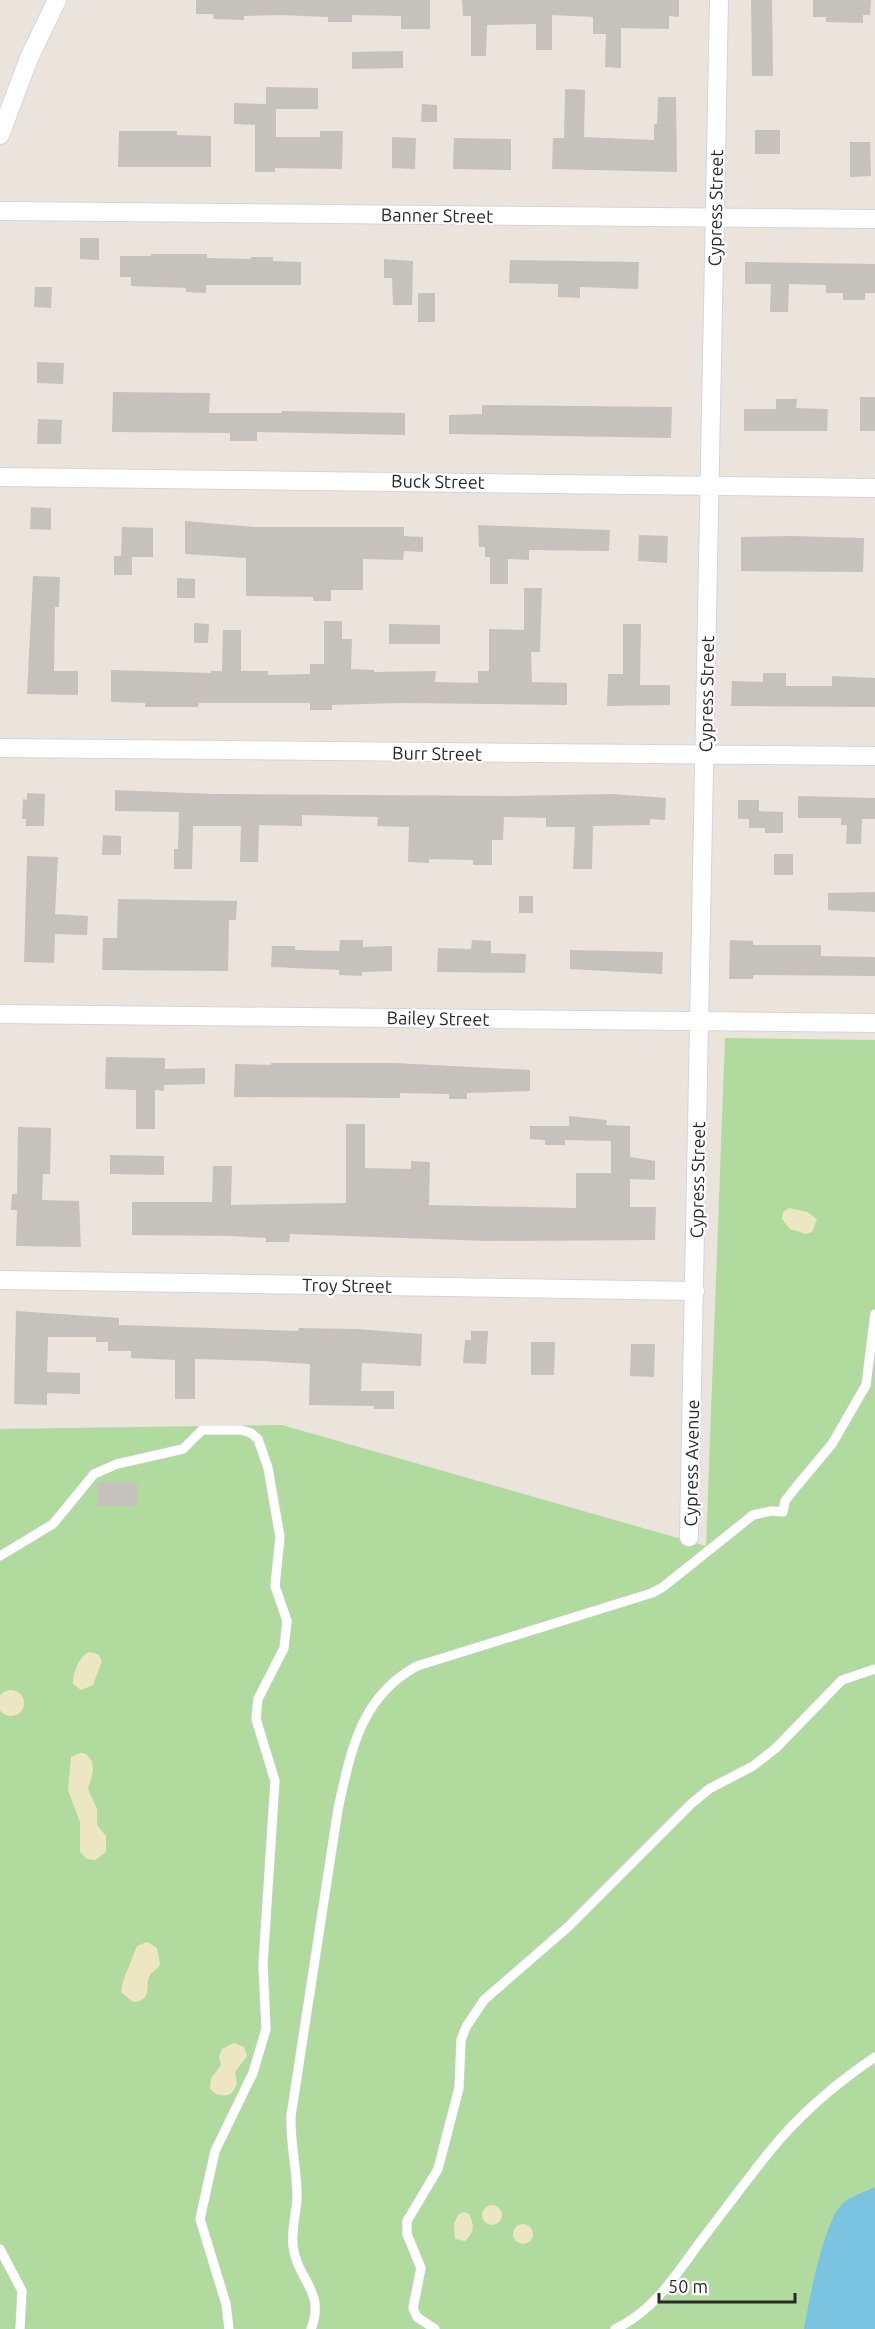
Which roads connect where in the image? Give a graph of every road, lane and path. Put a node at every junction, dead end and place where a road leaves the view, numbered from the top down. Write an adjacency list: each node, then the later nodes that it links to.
1 (57, 0): 3 (street)
2 (719, 0): 5 (street, Cypress Street)
3 (0, 135)
4 (0, 211): 5 (street, Banner Street)
5 (714, 218): 6 (street, Banner Street); 8 (street, Cypress Street)
6 (875, 219)
7 (0, 477): 8 (street, Buck Street)
8 (710, 486): 9 (street, Buck Street); 11 (street, Cypress Street)
9 (875, 488)
10 (0, 748): 11 (street, Burr Street)
11 (705, 755): 12 (street, Burr Street); 14 (street, Cypress Street)
12 (875, 756)
13 (0, 1014): 14 (street, Bailey Street)
14 (700, 1022): 15 (street, Bailey Street); 17 (street, Cypress Street)
15 (875, 1023)
16 (0, 1280): 17 (street, Troy Street)
17 (695, 1291): 19 (street, Cypress Street)
18 (875, 1314): 27 (lane)
19 (693, 1388): 20 (street, Cypress Avenue)
20 (689, 1537)
21 (0, 1556): 26 (lane)
22 (875, 1669): 28 (lane)
23 (875, 2057): 29 (lane)
24 (0, 2249): 25 (lane)
25 (20, 2329)
26 (229, 2329)
27 (311, 2329)
28 (435, 2329)
29 (615, 2329)

